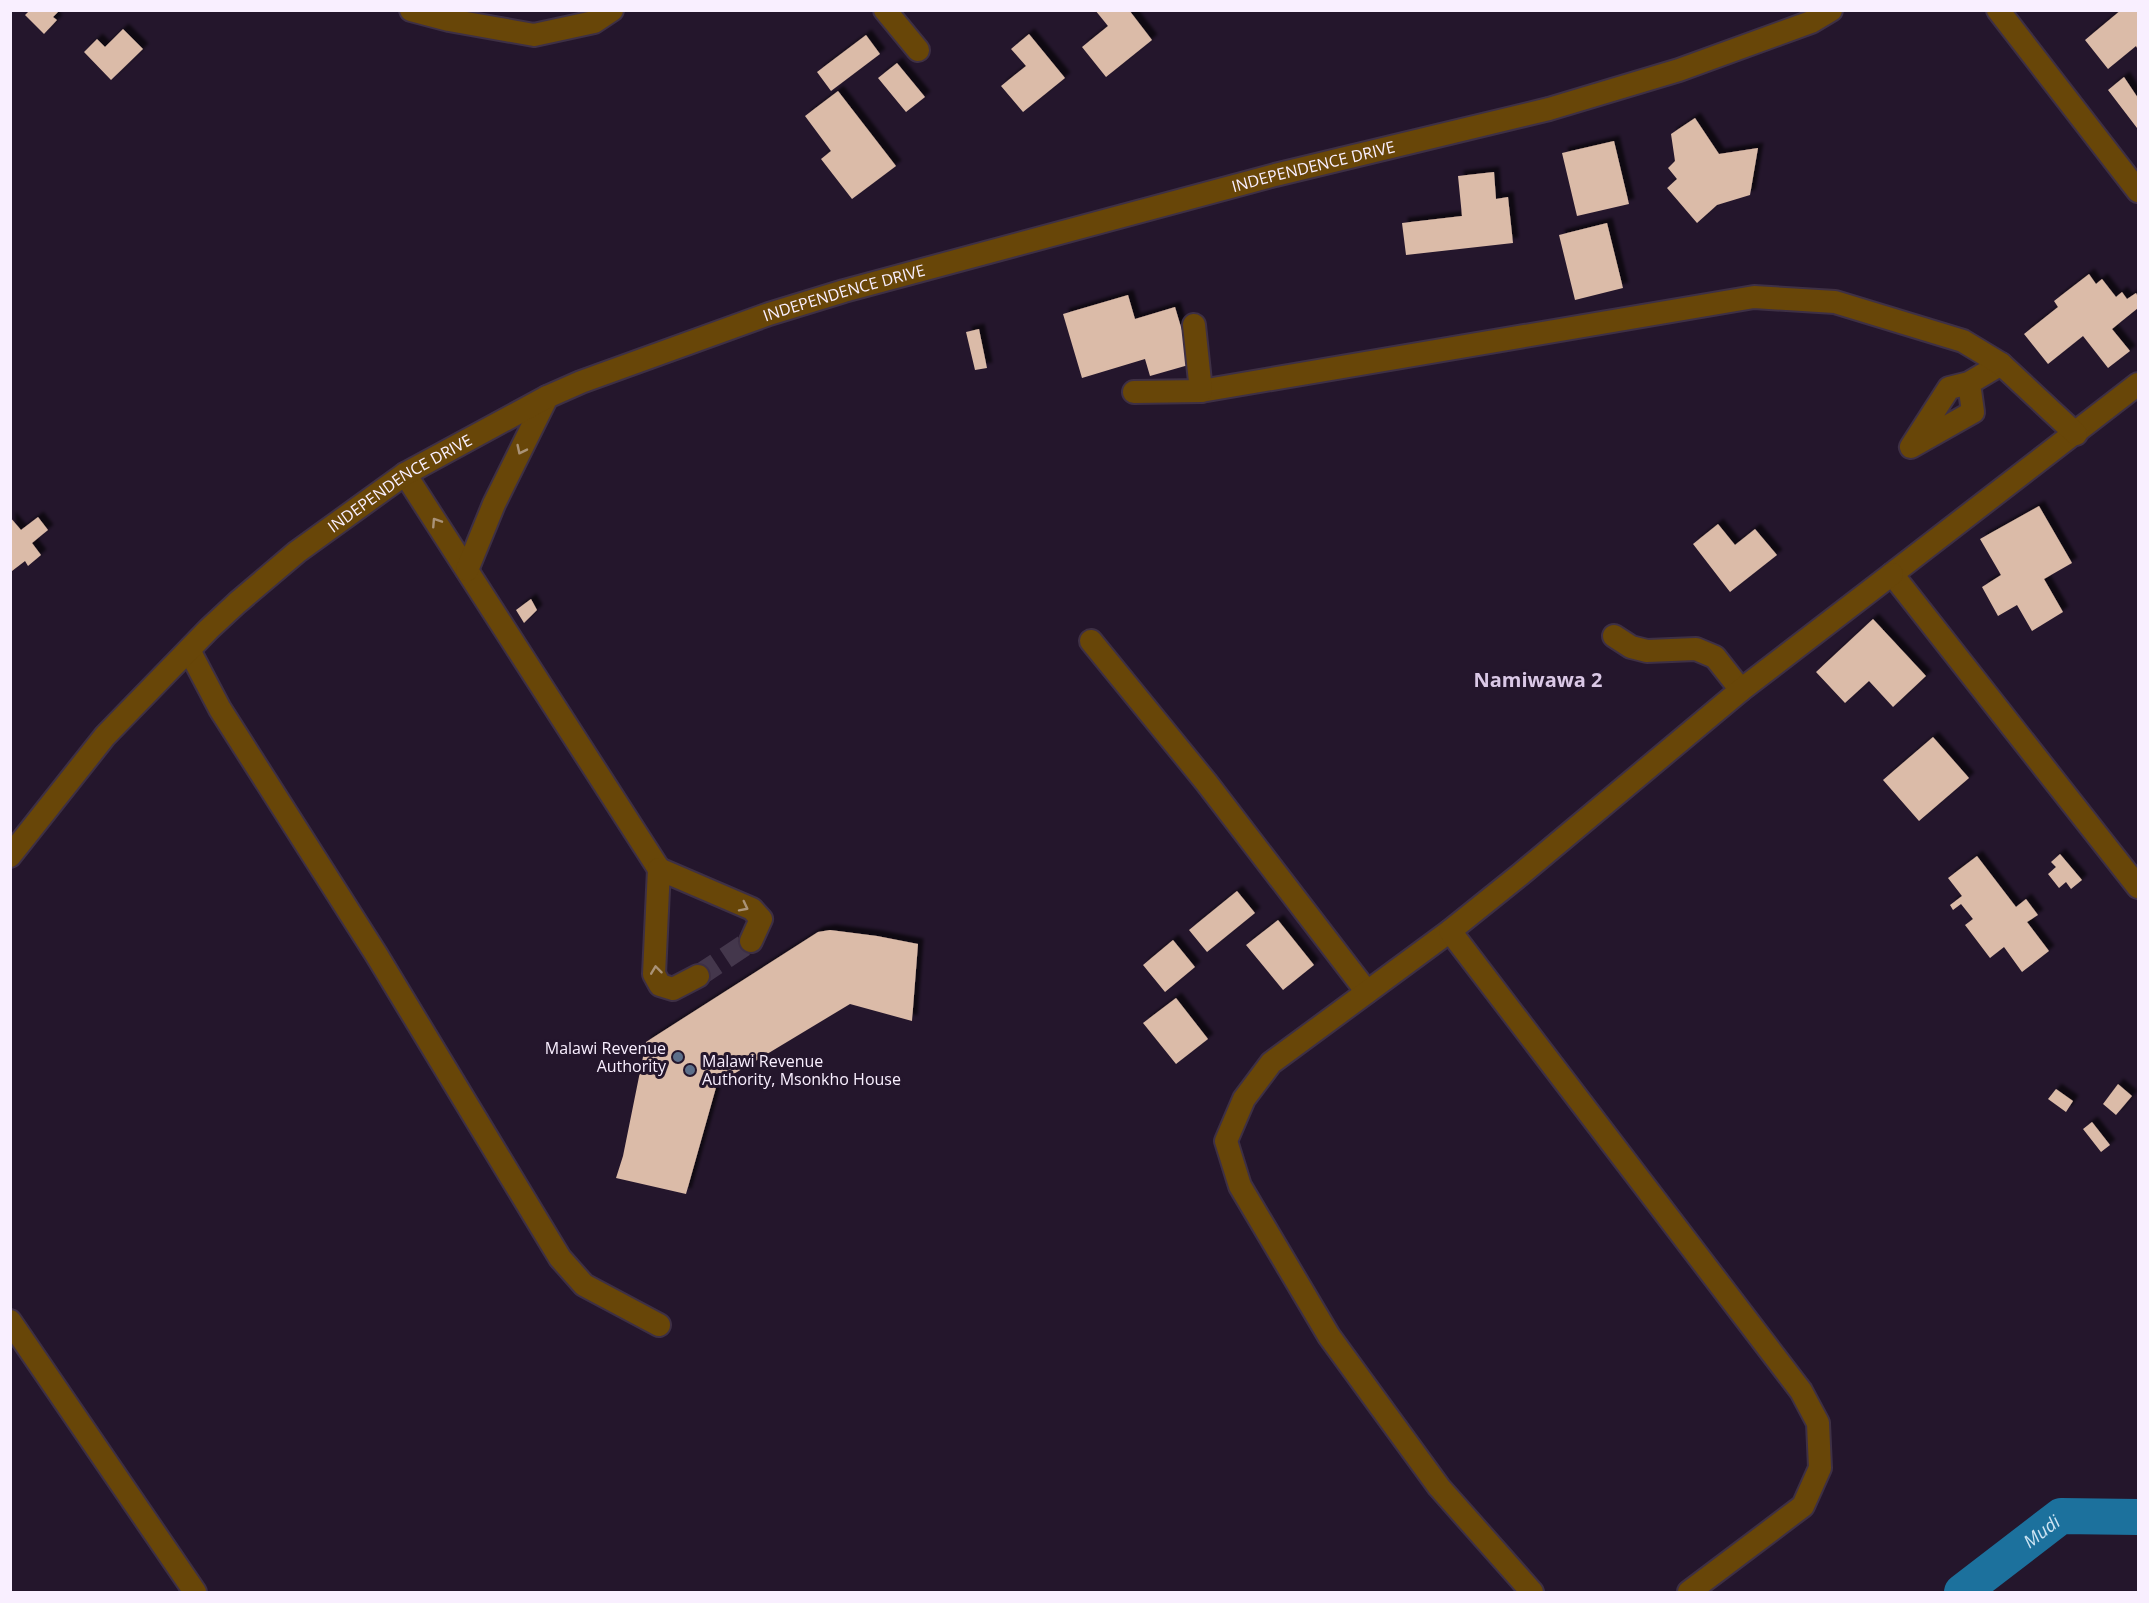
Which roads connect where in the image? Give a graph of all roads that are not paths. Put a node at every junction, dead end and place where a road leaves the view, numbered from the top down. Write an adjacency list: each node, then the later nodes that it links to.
1 (411, 10): 2 (street)
2 (612, 10)
3 (885, 10): 6 (street)
4 (1831, 10): 14 (street, INDEPENDENCE DRIVE)
5 (1998, 10): 7 (street)
6 (918, 50)
7 (2139, 190)
8 (1194, 325): 12 (street)
9 (2001, 364): 10 (street); 12 (street); 15 (street)
10 (1970, 383)
11 (2139, 384): 15 (street)
12 (1201, 391): 13 (street)
13 (1134, 392)
14 (547, 397): 16 (street, INDEPENDENCE DRIVE); 17 (street, one-way to 17)
15 (2076, 434): 18 (street)
16 (405, 474): 17 (street, one-way to 16); 21 (street, INDEPENDENCE DRIVE)
17 (467, 570): 24 (street)
18 (1892, 574): 22 (street); 25 (street)
19 (1614, 636): 22 (street)
20 (1091, 641): 29 (street)
21 (189, 650): 23 (street, INDEPENDENCE DRIVE); 31 (street)
22 (1741, 690): 26 (street)
23 (10, 856)
24 (659, 869): 27 (street, one-way to 27); 28 (street, one-way to 24)
25 (2139, 887)
26 (1450, 931): 29 (street); 34 (street)
27 (751, 941)
28 (698, 976)
29 (1367, 992): 33 (street)
30 (10, 1322): 32 (street)
31 (659, 1325)
32 (195, 1593)
33 (1532, 1593)
34 (1689, 1593)

